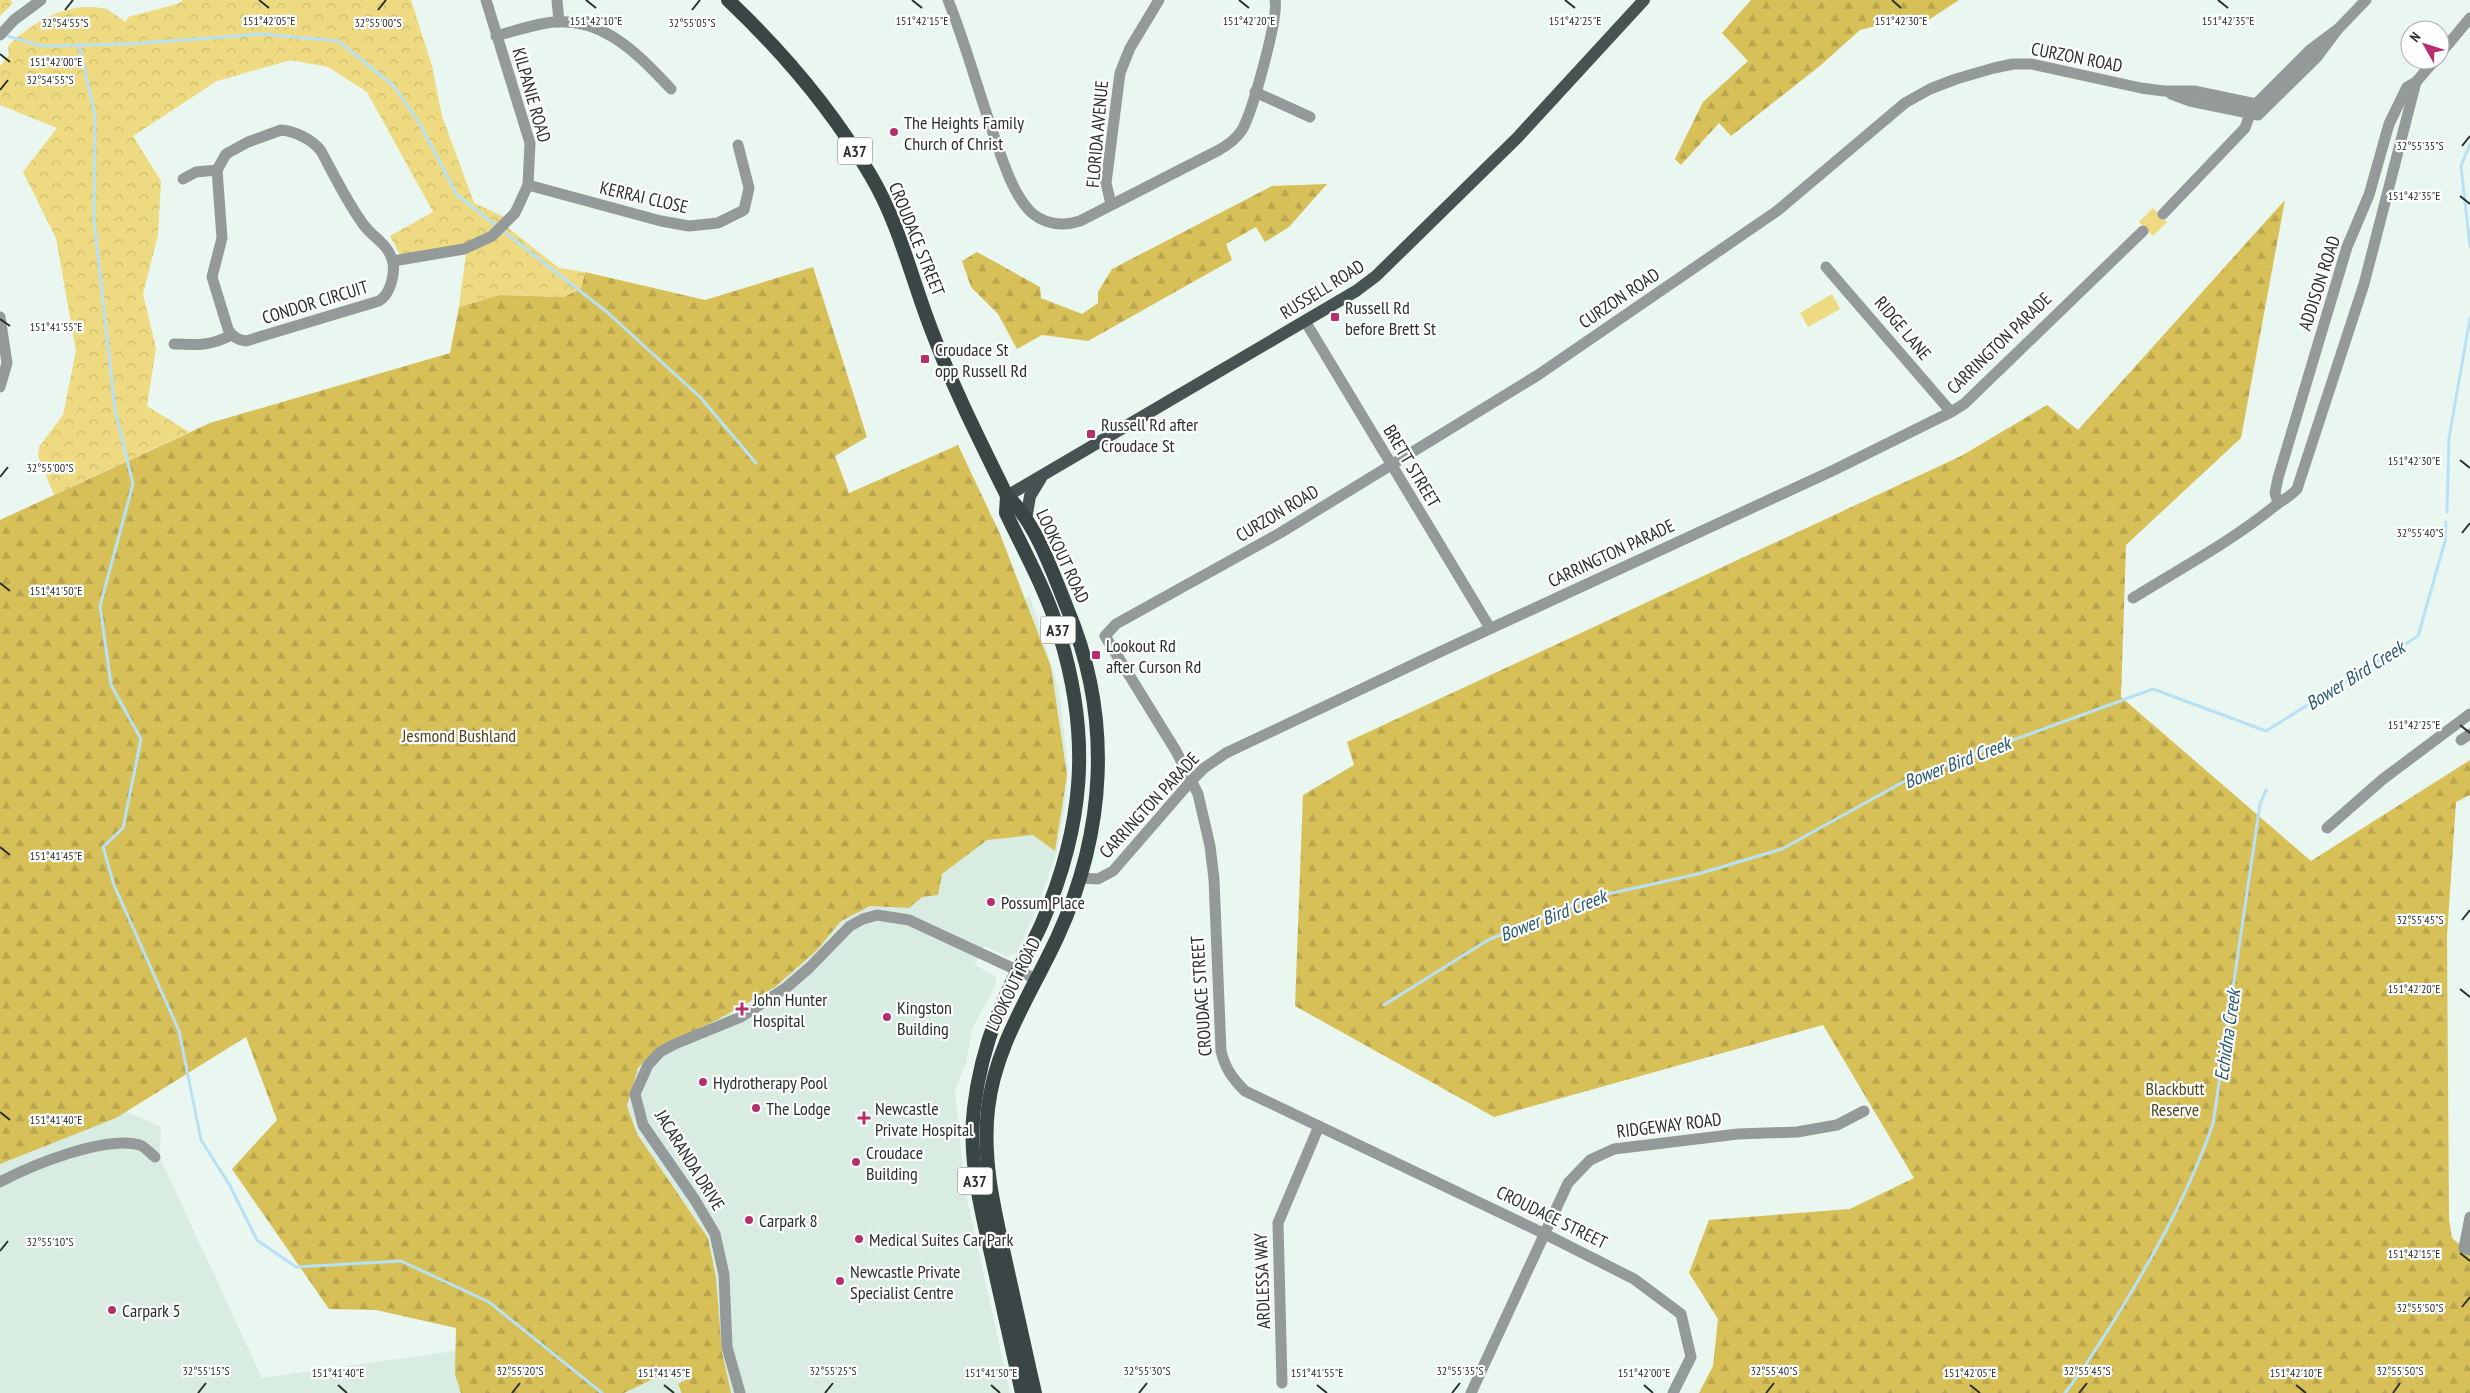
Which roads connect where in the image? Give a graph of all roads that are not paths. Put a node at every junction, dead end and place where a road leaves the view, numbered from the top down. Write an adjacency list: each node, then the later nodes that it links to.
1 (42, 0): 13 (street)
2 (486, 0): 14 (street, KILPANIE ROAD)
3 (558, 0): 11 (street)
4 (728, 0): 40 (highway, CROUDACE STREET / A37)
5 (948, 0): 27 (street, FLORIDA AVENUE)
6 (1159, 0): 27 (street, FLORIDA AVENUE)
7 (1274, 0): 20 (street)
8 (2366, 0): 12 (street)
9 (1638, 2): 33 (main road, RUSSELL ROAD)
10 (2470, 18): 15 (street)
11 (559, 22): 14 (street); 18 (street)
12 (2338, 29): 19 (street, CURZON ROAD); 21 (street)
13 (0, 35)
14 (496, 36): 26 (street, KILPANIE ROAD)
15 (2450, 42)
16 (2426, 70): 17 (street, ADDISON ROAD)
17 (2416, 82): 41 (street, ADDISON ROAD); 41 (street, ADDISON ROAD)
18 (671, 89)
19 (2164, 91): 21 (street, CURZON ROAD); 38 (street, CURZON ROAD)
20 (1255, 92): 22 (street); 27 (street)
21 (2250, 114): 28 (street)
22 (1310, 117)
23 (738, 145): 26 (street, KERRAI CLOSE)
24 (217, 170): 25 (street); 30 (street); 34 (street)
25 (183, 180)
26 (528, 185): 30 (street, KILPANIE ROAD)
27 (1111, 204)
28 (2163, 214)
29 (2143, 231): 37 (street, CARRINGTON PARADE)
30 (393, 261): 34 (street, CONDOR CIRCUIT)
31 (1826, 267): 37 (street, RIDGE LANE)
32 (0, 317): 36 (street)
33 (1304, 321): 38 (street, BRETT STREET); 39 (main road, RUSSELL ROAD)
34 (231, 335): 35 (street)
35 (174, 344)
36 (0, 387)
37 (1951, 412): 44 (street, CARRINGTON PARADE)
38 (1390, 464): 44 (street, BRETT STREET); 45 (street, CURZON ROAD)
39 (1042, 476): 40 (main road, RUSSELL ROAD); 42 (main road)
40 (1007, 496): 42 (highway, LOOKOUT ROAD / A37); 50 (highway, LOOKOUT ROAD / A37)
41 (2278, 503): 43 (street, ADDISON ROAD)
42 (1026, 520): 49 (highway, LOOKOUT ROAD / A37)
43 (2133, 598)
44 (1490, 628): 47 (street, CARRINGTON PARADE)
45 (1105, 636): 47 (street, CROUDACE STREET)
46 (2470, 714): 48 (street)
47 (1191, 781): 49 (street, CARRINGTON PARADE); 53 (street, CROUDACE STREET)
48 (2327, 828)
49 (1081, 878): 51 (highway, LOOKOUT ROAD / A37)
50 (1018, 972): 51 (street, JACARANDA DRIVE); 60 (street, JACARANDA DRIVE); 61 (highway, LOOKOUT ROAD / A37)
51 (1036, 979): 62 (highway, LOOKOUT ROAD / A37)
52 (1864, 1111): 57 (street, RIDGEWAY ROAD)
53 (1319, 1126): 57 (street, CROUDACE STREET); 59 (street, ARDLESSA WAY)
54 (155, 1157): 55 (street)
55 (0, 1182)
56 (2470, 1217): 58 (street)
57 (1545, 1234): 63 (street, RIDGEWAY ROAD); 64 (street, CROUDACE STREET)
58 (2467, 1249)
59 (1282, 1383)
60 (740, 1393)
61 (1022, 1393)
62 (1035, 1393)
63 (1471, 1393)
64 (1674, 1393)

